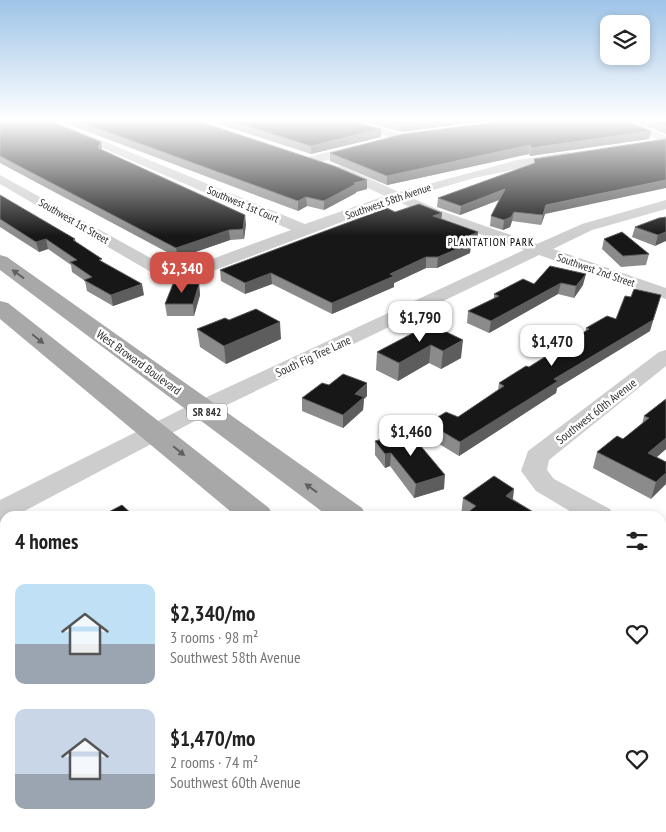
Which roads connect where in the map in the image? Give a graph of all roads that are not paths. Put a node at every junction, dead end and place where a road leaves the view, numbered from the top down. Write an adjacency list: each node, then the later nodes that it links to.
1 (135, 159): 7 (street, Southwest 1st Court)
2 (308, 159): 5 (street, Southwest 2nd Street)
3 (546, 159): 5 (street, Southwest 58th Avenue)
4 (0, 179): 10 (street, Southwest 1st Street)
5 (396, 198): 7 (street, Southwest 58th Avenue); 8 (street, Southwest 2nd Street)
6 (666, 204): 8 (street, South Fig Tree Lane)
7 (305, 230): 10 (street, Southwest 58th Avenue)
8 (537, 250): 12 (street, Southwest 2nd Street); 16 (street, South Fig Tree Lane)
9 (0, 261): 13 (main road, West Broward Boulevard / SR 842, one-way to 9)
10 (176, 274)
11 (0, 290): 13 (main road)
12 (666, 294)
13 (64, 307): 16 (main road, West Broward Boulevard / SR 842)
14 (0, 308): 17 (main road, one-way to 17)
15 (666, 356): 21 (street, Southwest 60th Avenue)
16 (202, 408): 17 (street, South Fig Tree Lane); 20 (main road, West Broward Boulevard / SR 842, one-way to 16)
17 (155, 432): 18 (street, South Fig Tree Lane); 19 (main road, one-way to 19)
18 (2, 511)
19 (251, 511)
20 (343, 511)
21 (591, 511)

